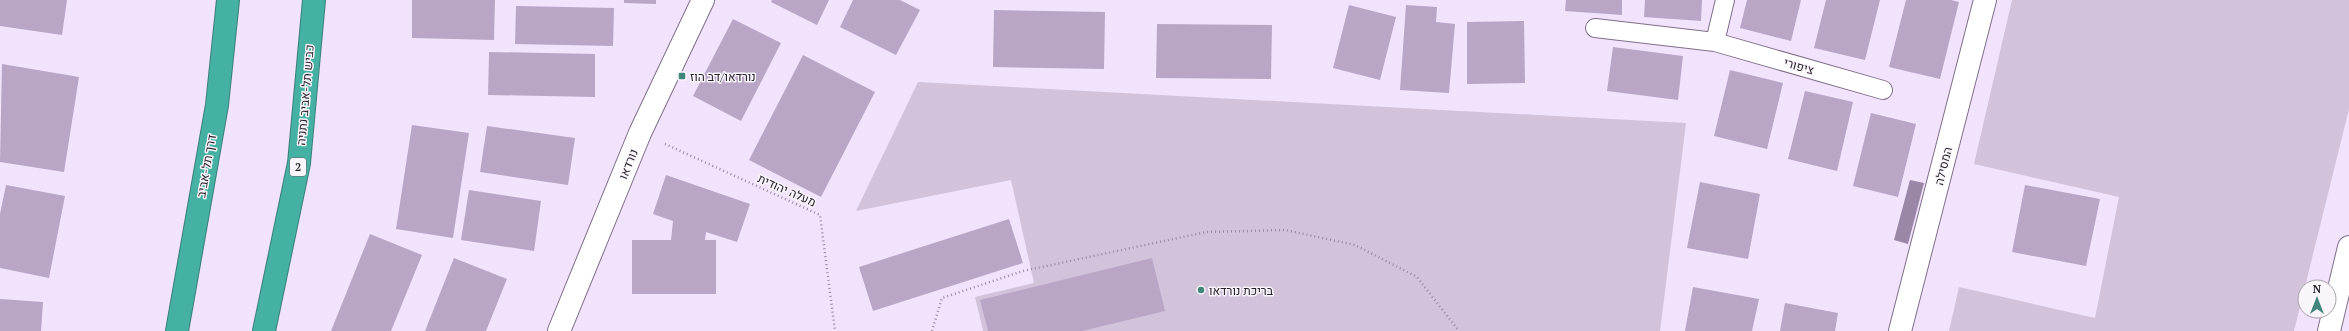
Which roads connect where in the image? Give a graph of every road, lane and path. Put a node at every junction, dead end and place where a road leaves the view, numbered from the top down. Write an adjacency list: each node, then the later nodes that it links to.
1 (228, 0): 11 (highway, דרך תל-אביב)
2 (314, 0): 12 (highway, כביש תל-אביב נתניה / 2)
3 (703, 0): 9 (street, נורדאו)
4 (1725, 0): 7 (lane)
5 (1985, 0): 17 (street, המסילה)
6 (1595, 28): 7 (lane, ציפורי)
7 (1715, 42): 8 (lane, ציפורי)
8 (1883, 90)
9 (640, 133): 13 (street, נורדאו); 14 (path, מעלה יהודית)
10 (2349, 247): 18 (street)
11 (176, 331)
12 (264, 331)
13 (559, 331)
14 (835, 331)
15 (932, 331): 16 (path)
16 (1459, 331)
17 (1900, 331)
18 (2329, 331)

